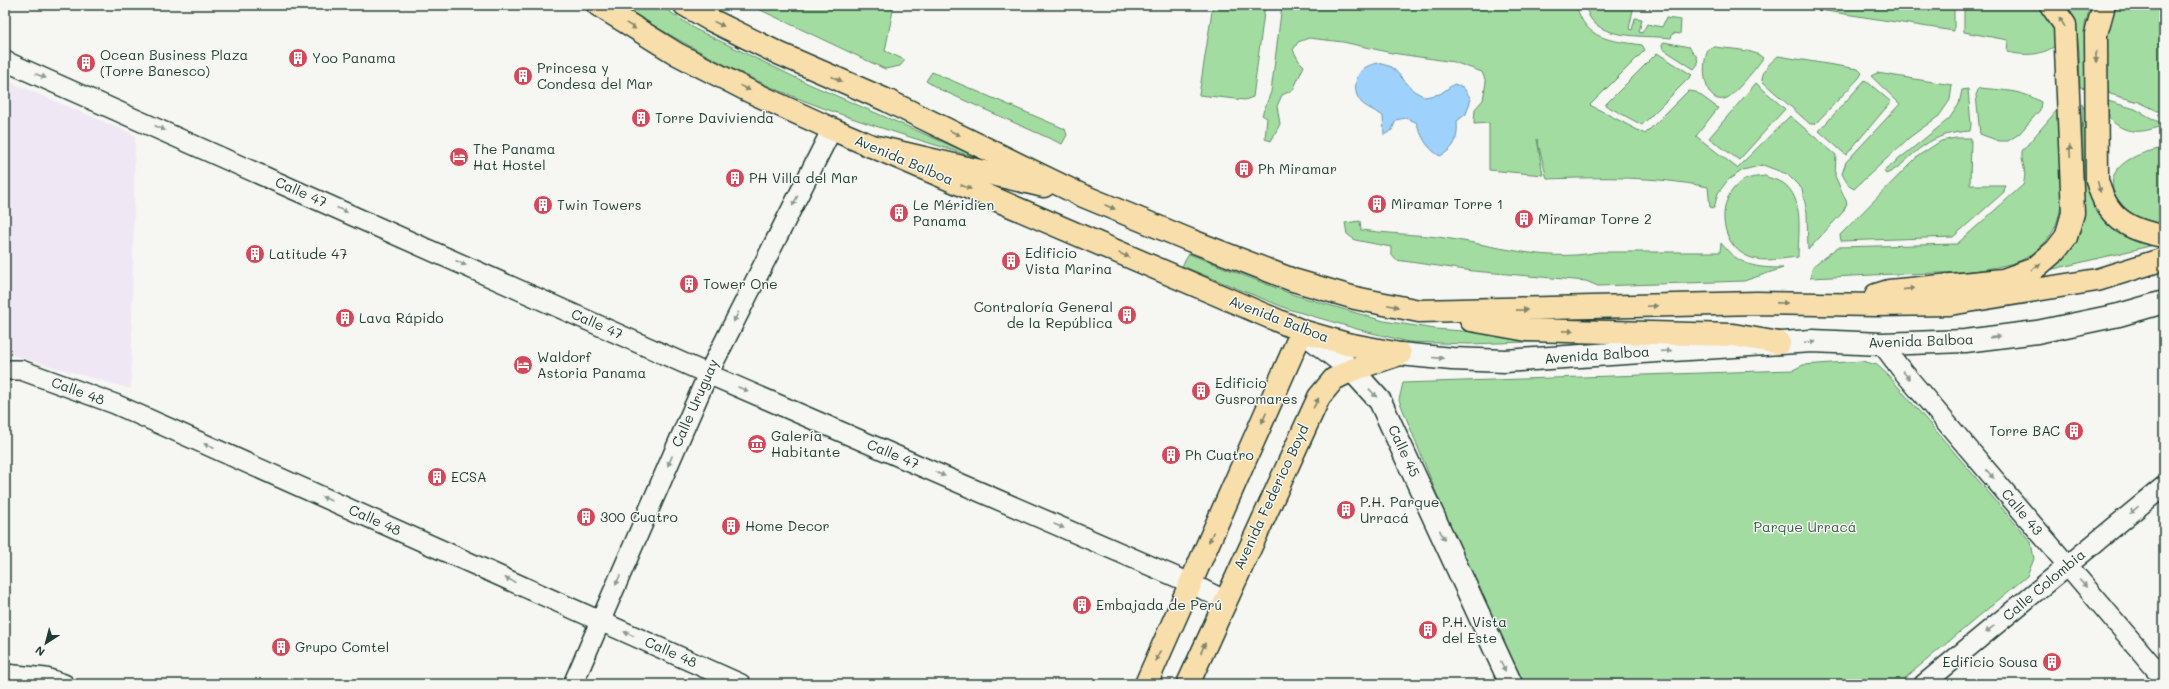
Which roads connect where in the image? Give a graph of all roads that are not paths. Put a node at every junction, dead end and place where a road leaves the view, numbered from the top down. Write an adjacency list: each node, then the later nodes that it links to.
1 (598, 5): 6 (main road, Avenida Balboa, one-way to 6)
2 (685, 5): 8 (main road, one-way to 8)
3 (2051, 5): 12 (main road, one-way to 3)
4 (2104, 5): 9 (main road, one-way to 9)
5 (5, 60): 20 (street, Calle 47, one-way to 20)
6 (832, 129): 7 (main road, Avenida Balboa); 20 (street, Calle Uruguay, one-way to 20)
7 (868, 145): 8 (main road); 14 (main road, Avenida Balboa, one-way to 14)
8 (1081, 195): 13 (main road, one-way to 13)
9 (2164, 236)
10 (2164, 259): 12 (main road)
11 (2164, 302): 16 (main road, Avenida Balboa, one-way to 11)
12 (1844, 304): 13 (main road, one-way to 12)
13 (1418, 312): 15 (main road, one-way to 15)
14 (1302, 331): 17 (main road, Avenida Balboa); 19 (main road, Calle 45); 23 (main road, one-way to 23)
15 (1779, 343): 16 (main road, Avenida Balboa, one-way to 16); 17 (main road, Avenida Balboa, one-way to 15)
16 (1882, 344): 22 (street, Calle 43, one-way to 22)
17 (1400, 354): 19 (main road, Avenida Federico Boyd)
18 (5, 370): 25 (street, Calle 48, one-way to 18)
19 (1352, 370): 24 (main road, Avenida Federico Boyd, one-way to 19); 33 (main road, Calle 45, one-way to 33)
20 (708, 374): 23 (street, Calle 47, one-way to 23); 25 (street, Calle Uruguay, one-way to 25)
21 (2164, 486): 22 (street, Calle Colombia, one-way to 22)
22 (2068, 565): 27 (street, Calle 43, one-way to 27); 34 (street, Calle Colombia, one-way to 34)
23 (1190, 583): 24 (street, Calle 47); 31 (main road, one-way to 31)
24 (1224, 600): 32 (main road, Avenida Federico Boyd, one-way to 24)
25 (600, 621): 29 (street, Calle Uruguay); 30 (street, Calle 48, one-way to 25)
26 (5, 674): 28 (street)
27 (2164, 679)
28 (64, 684)
29 (573, 684)
30 (741, 684)
31 (1146, 684)
32 (1188, 684)
33 (1511, 684)
34 (1924, 684)

